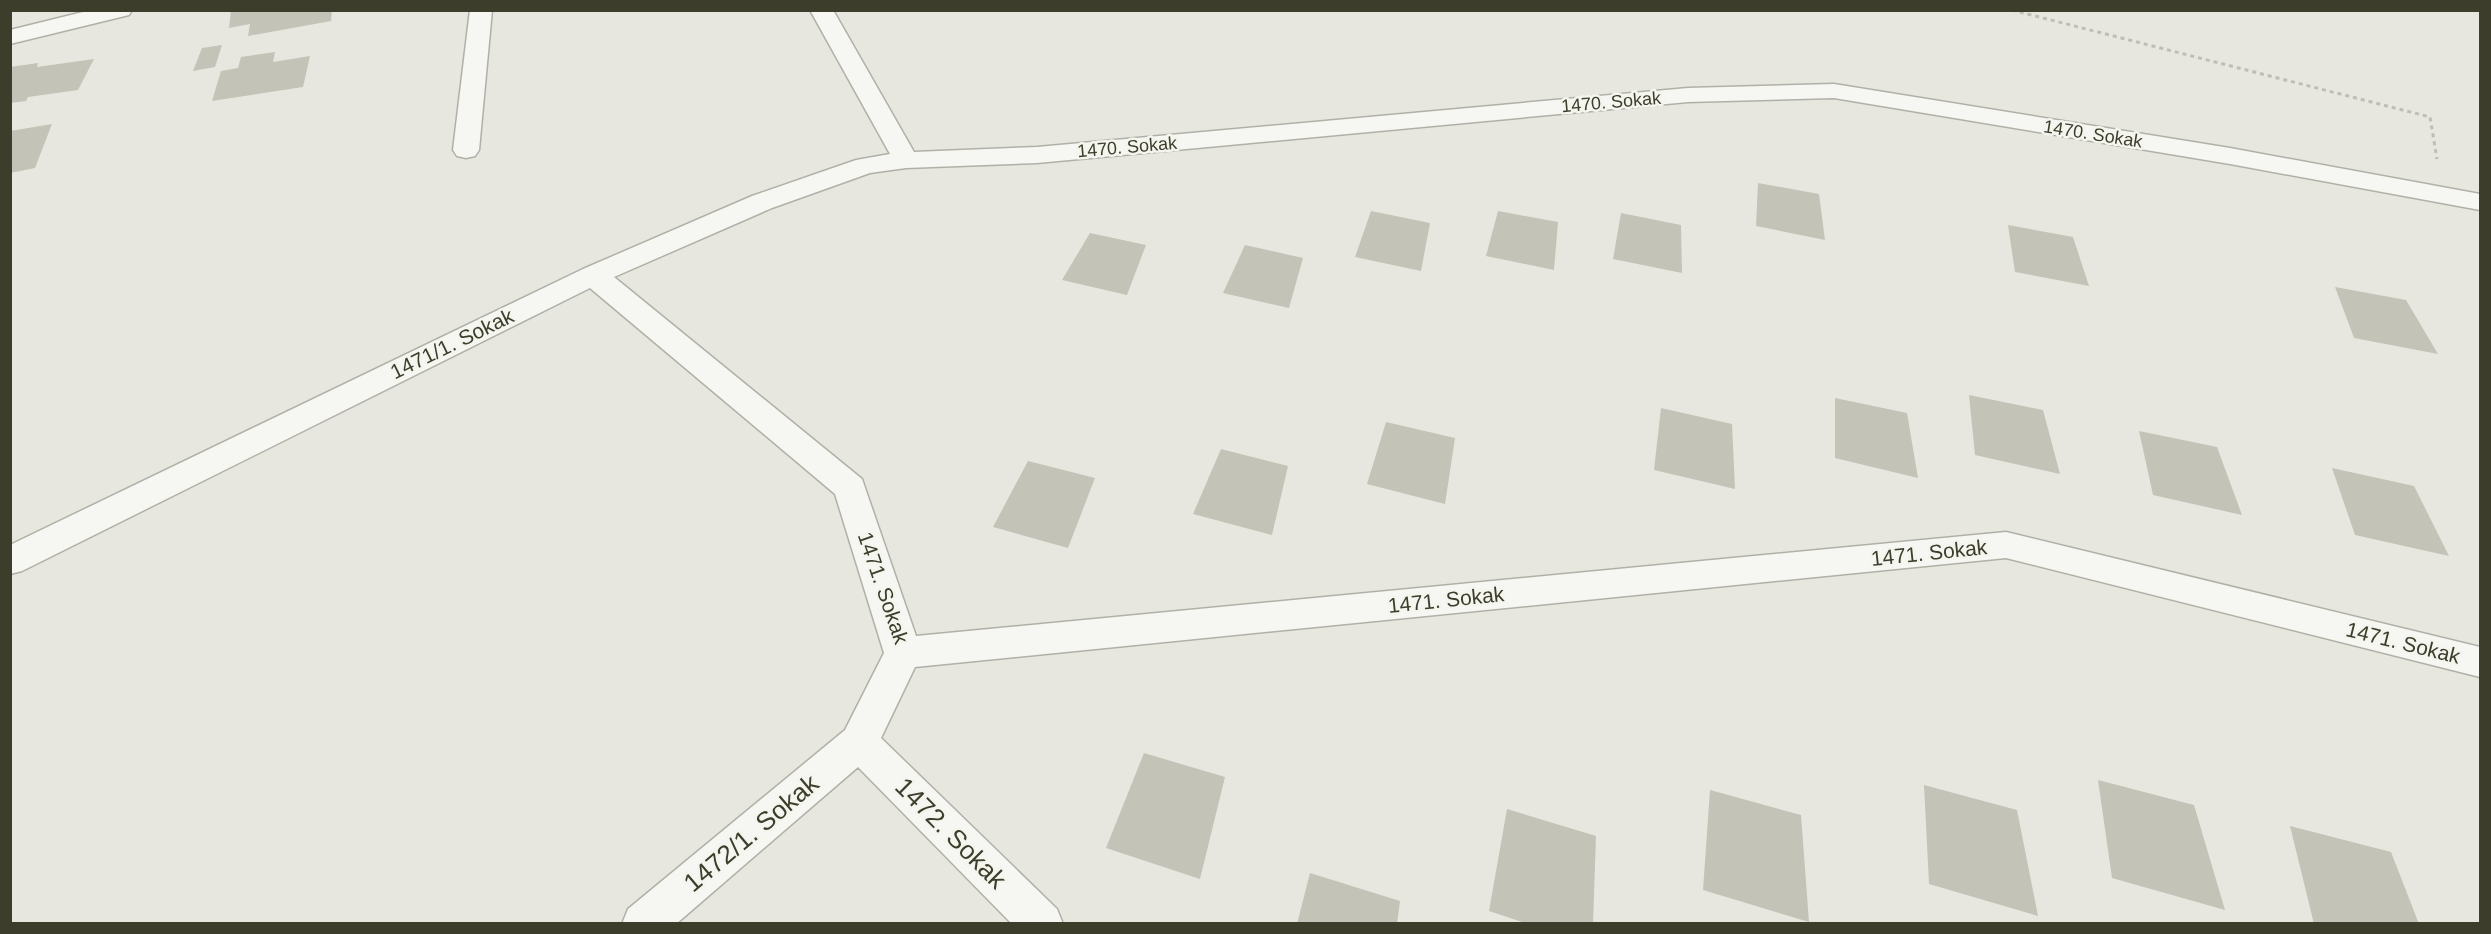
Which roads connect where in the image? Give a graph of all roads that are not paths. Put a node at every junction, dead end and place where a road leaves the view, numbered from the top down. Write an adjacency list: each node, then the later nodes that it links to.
1 (121, 10): 4 (street)
2 (481, 10): 5 (street)
3 (821, 10): 6 (street)
4 (10, 37)
5 (466, 150)
6 (906, 160): 7 (street, 1470. Sokak); 8 (street, 1471/1. Sokak)
7 (2481, 202)
8 (594, 275): 9 (street, 1471/1. Sokak); 10 (street, 1471. Sokak)
9 (10, 561)
10 (903, 653): 11 (street, 1471. Sokak); 12 (street)
11 (2481, 662)
12 (859, 742): 13 (street, 1472/1. Sokak); 14 (street, 1472. Sokak)
13 (643, 924)
14 (1042, 924)

